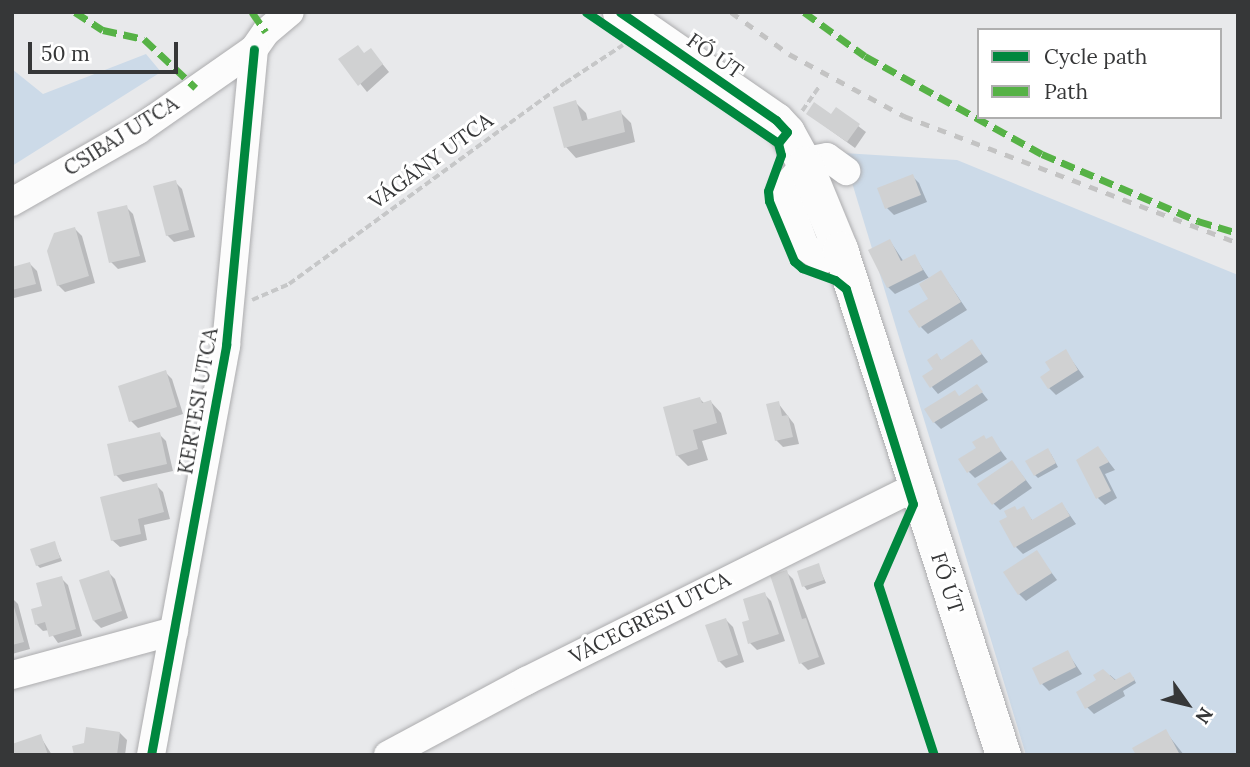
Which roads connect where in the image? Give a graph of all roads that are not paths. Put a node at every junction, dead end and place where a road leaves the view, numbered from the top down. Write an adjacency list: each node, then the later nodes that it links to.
1 (290, 12): 3 (street, CSIBAJ UTCA)
2 (622, 29): 4 (main road, FŐ ÚT)
3 (254, 49): 6 (street, CSIBAJ UTCA); 8 (street, KERTESI UTCA)
4 (805, 164): 5 (street); 7 (main road, FŐ ÚT)
5 (846, 171)
6 (12, 202)
7 (915, 487): 11 (street, VÁCEGRESI UTCA); 12 (main road, FŐ ÚT)
8 (174, 631): 9 (street); 10 (street, KERTESI UTCA)
9 (12, 675)
10 (151, 755)
11 (388, 755)
12 (1003, 755)

